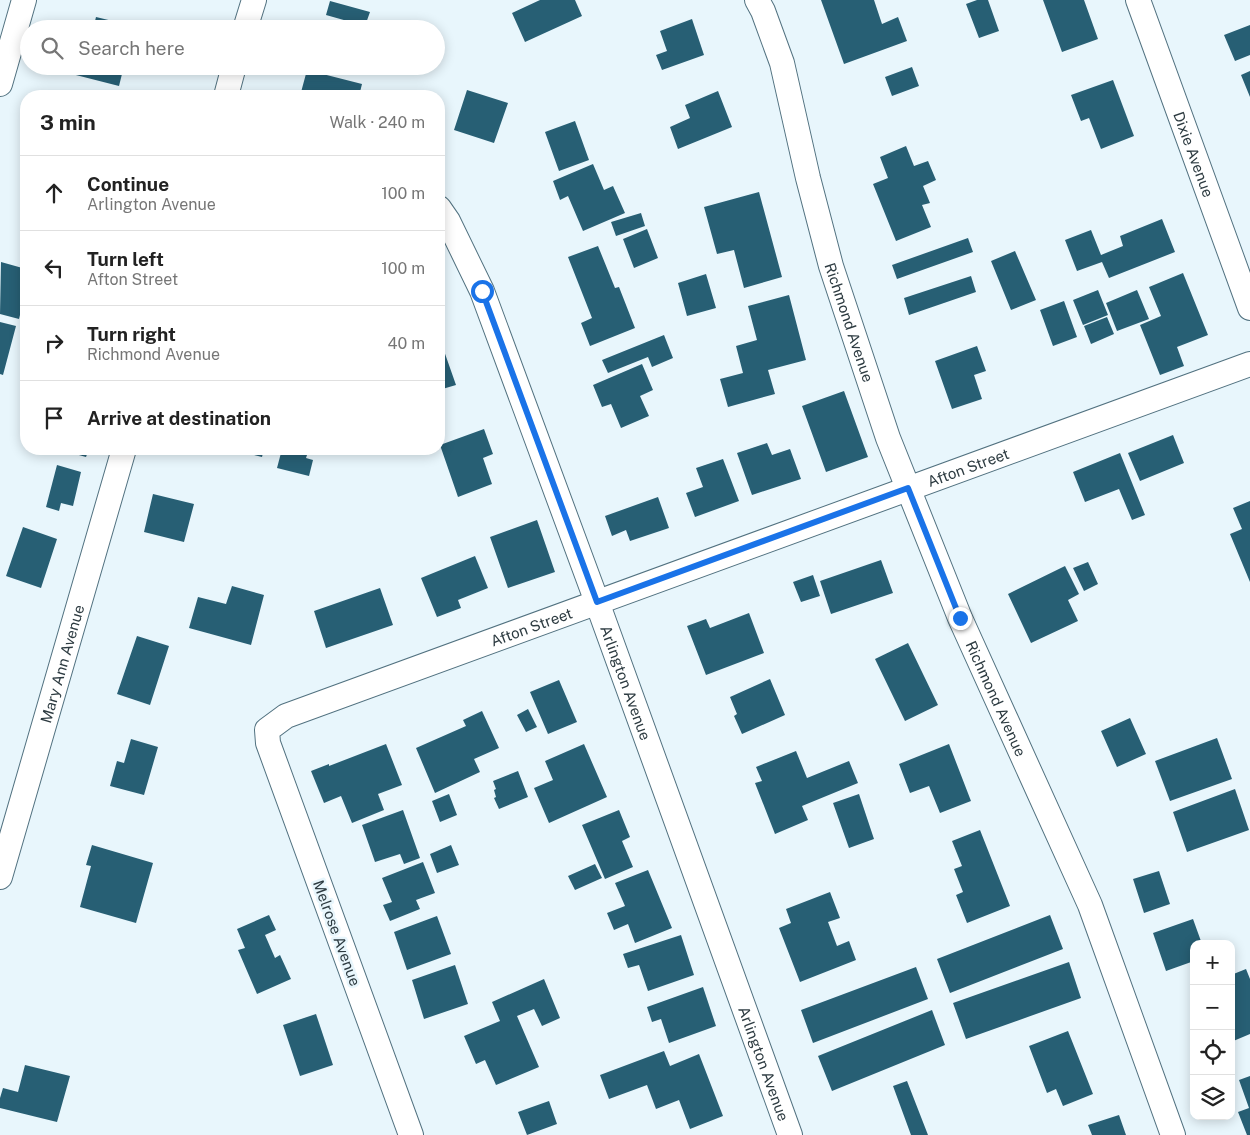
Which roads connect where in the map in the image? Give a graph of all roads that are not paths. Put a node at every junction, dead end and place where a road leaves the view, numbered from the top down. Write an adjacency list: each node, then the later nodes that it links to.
1 (24, 0): 7 (street)
2 (254, 0): 5 (street)
3 (757, 0): 13 (street, Richmond Avenue)
4 (1138, 0): 10 (street, Dixie Avenue)
5 (248, 20)
6 (232, 75): 8 (street)
7 (0, 84)
8 (228, 90)
9 (445, 217): 14 (street, Arlington Avenue)
10 (1250, 308)
11 (1250, 364): 13 (street, Afton Street)
12 (122, 455): 16 (street, Mary Ann Avenue)
13 (908, 488): 14 (street, Afton Street); 19 (street, Richmond Avenue)
14 (597, 602): 15 (street, Afton Street); 18 (street, Arlington Avenue)
15 (267, 730): 17 (street, Melrose Avenue)
16 (0, 877)
17 (411, 1135)
18 (790, 1135)
19 (1173, 1135)

